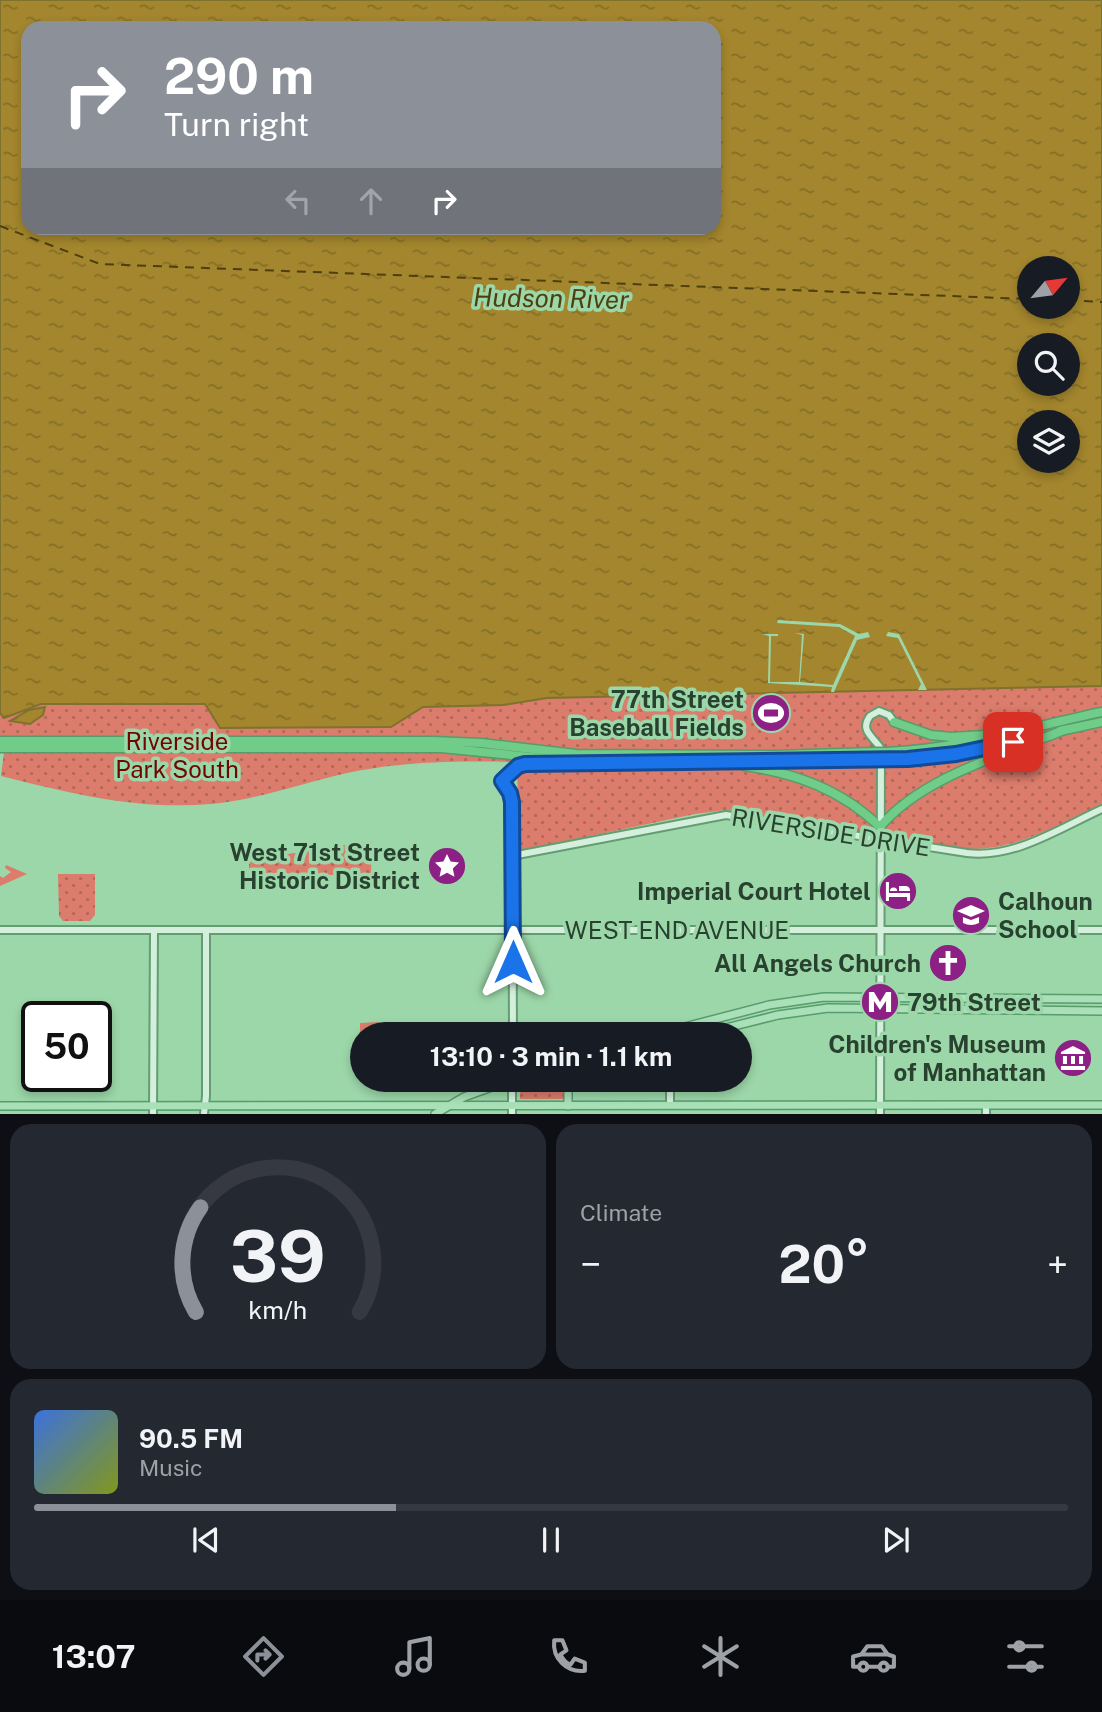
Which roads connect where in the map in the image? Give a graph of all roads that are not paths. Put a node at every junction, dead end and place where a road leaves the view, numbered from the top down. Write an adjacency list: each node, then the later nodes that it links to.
1 (1102, 712): 5 (highway)
2 (894, 722): 5 (highway); 8 (main road)
3 (1102, 722): 4 (highway)
4 (1064, 730): 8 (highway); 13 (highway)
5 (1013, 733): 8 (highway)
6 (0, 741): 9 (highway)
7 (0, 748): 9 (highway)
8 (880, 754): 9 (highway); 10 (highway); 13 (main road)
9 (556, 759): 10 (highway); 11 (highway)
10 (720, 762): 13 (highway)
11 (502, 781): 15 (main road, bridge)
12 (1102, 809): 14 (main road, RIVERSIDE DRIVE)
13 (880, 827): 14 (main road)
14 (880, 839): 15 (main road, RIVERSIDE DRIVE); 20 (main road)
15 (512, 856): 19 (main road)
16 (0, 930): 17 (main road, WEST END AVENUE)
17 (153, 930): 18 (main road, WEST END AVENUE); 41 (main road)
18 (206, 930): 19 (main road, WEST END AVENUE); 42 (main road)
19 (513, 930): 20 (main road, WEST END AVENUE); 26 (main road)
20 (880, 930): 21 (main road, WEST END AVENUE); 22 (main road)
21 (1102, 930)
22 (880, 997): 23 (main road); 24 (main road); 27 (main road)
23 (1102, 999)
24 (880, 1009): 25 (main road); 28 (main road); 39 (main road)
25 (1102, 1011)
26 (513, 1022)
27 (704, 1022)
28 (752, 1022)
29 (476, 1092): 37 (main road)
30 (512, 1092): 43 (main road)
31 (568, 1092): 36 (main road)
32 (670, 1092): 33 (main road)
33 (670, 1105): 36 (main road); 39 (main road)
34 (1102, 1105): 40 (main road)
35 (0, 1106): 41 (main road); 44 (main road)
36 (568, 1106): 43 (main road)
37 (448, 1107): 38 (main road); 42 (main road); 45 (main road)
38 (480, 1107): 43 (main road); 46 (main road)
39 (880, 1109): 40 (main road)
40 (986, 1109)
41 (153, 1110): 42 (main road)
42 (204, 1110)
43 (512, 1110)
44 (1, 1114)
45 (435, 1114)
46 (460, 1114)

